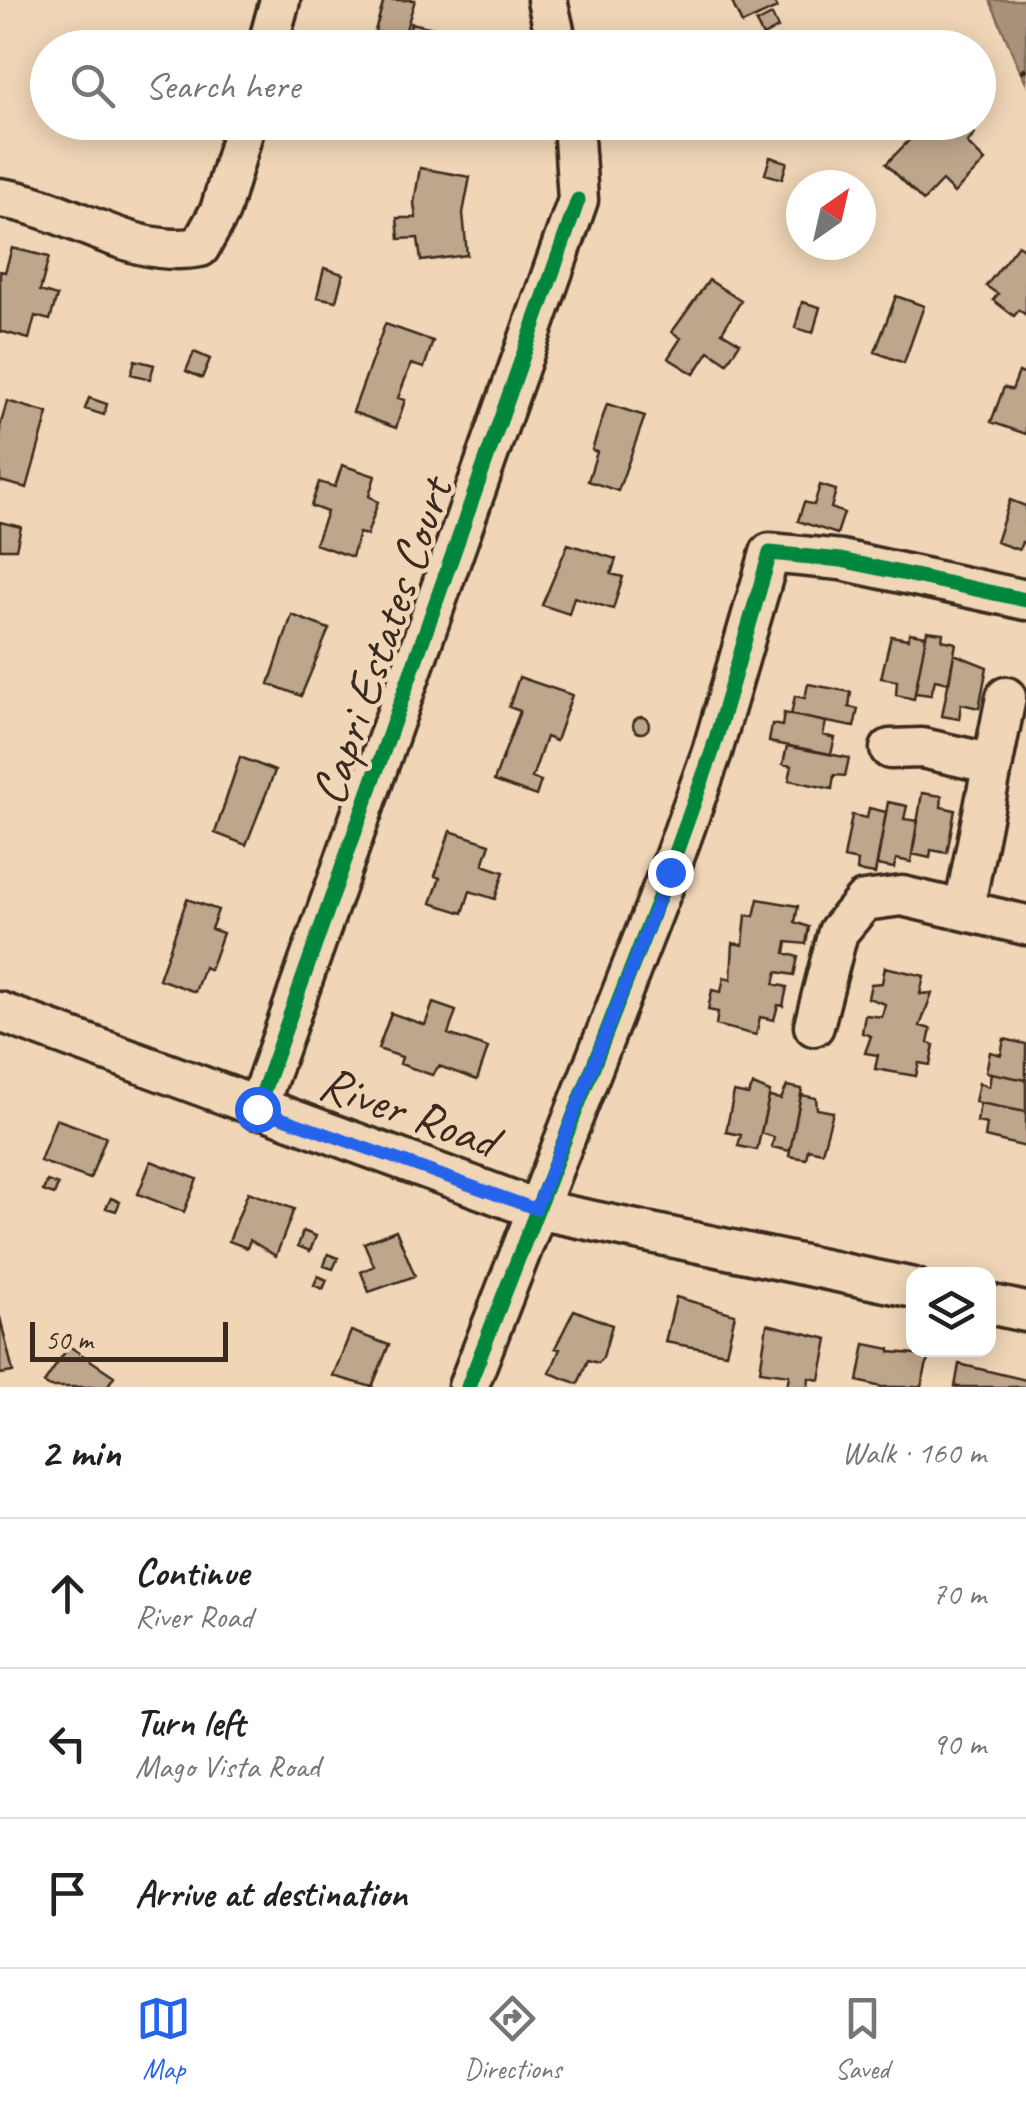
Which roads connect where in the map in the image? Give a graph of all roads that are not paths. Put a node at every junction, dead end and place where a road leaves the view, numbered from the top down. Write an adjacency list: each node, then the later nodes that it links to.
1 (280, 0): 3 (street)
2 (547, 0): 4 (street)
3 (272, 30)
4 (554, 30)
5 (241, 140): 7 (street)
6 (573, 140): 16 (street, Capri Estates Court)
7 (0, 198)
8 (1026, 600): 17 (street)
9 (1006, 697): 11 (street)
10 (890, 748): 11 (street)
11 (993, 764): 12 (street)
12 (964, 910): 13 (street); 15 (street)
13 (1026, 925)
14 (0, 1012): 16 (street, River Road)
15 (814, 1026)
16 (257, 1109): 17 (street, River Road)
17 (536, 1209): 18 (street, River Road); 21 (street)
18 (906, 1286)
19 (996, 1306): 20 (street)
20 (1026, 1312)
21 (468, 1387)

